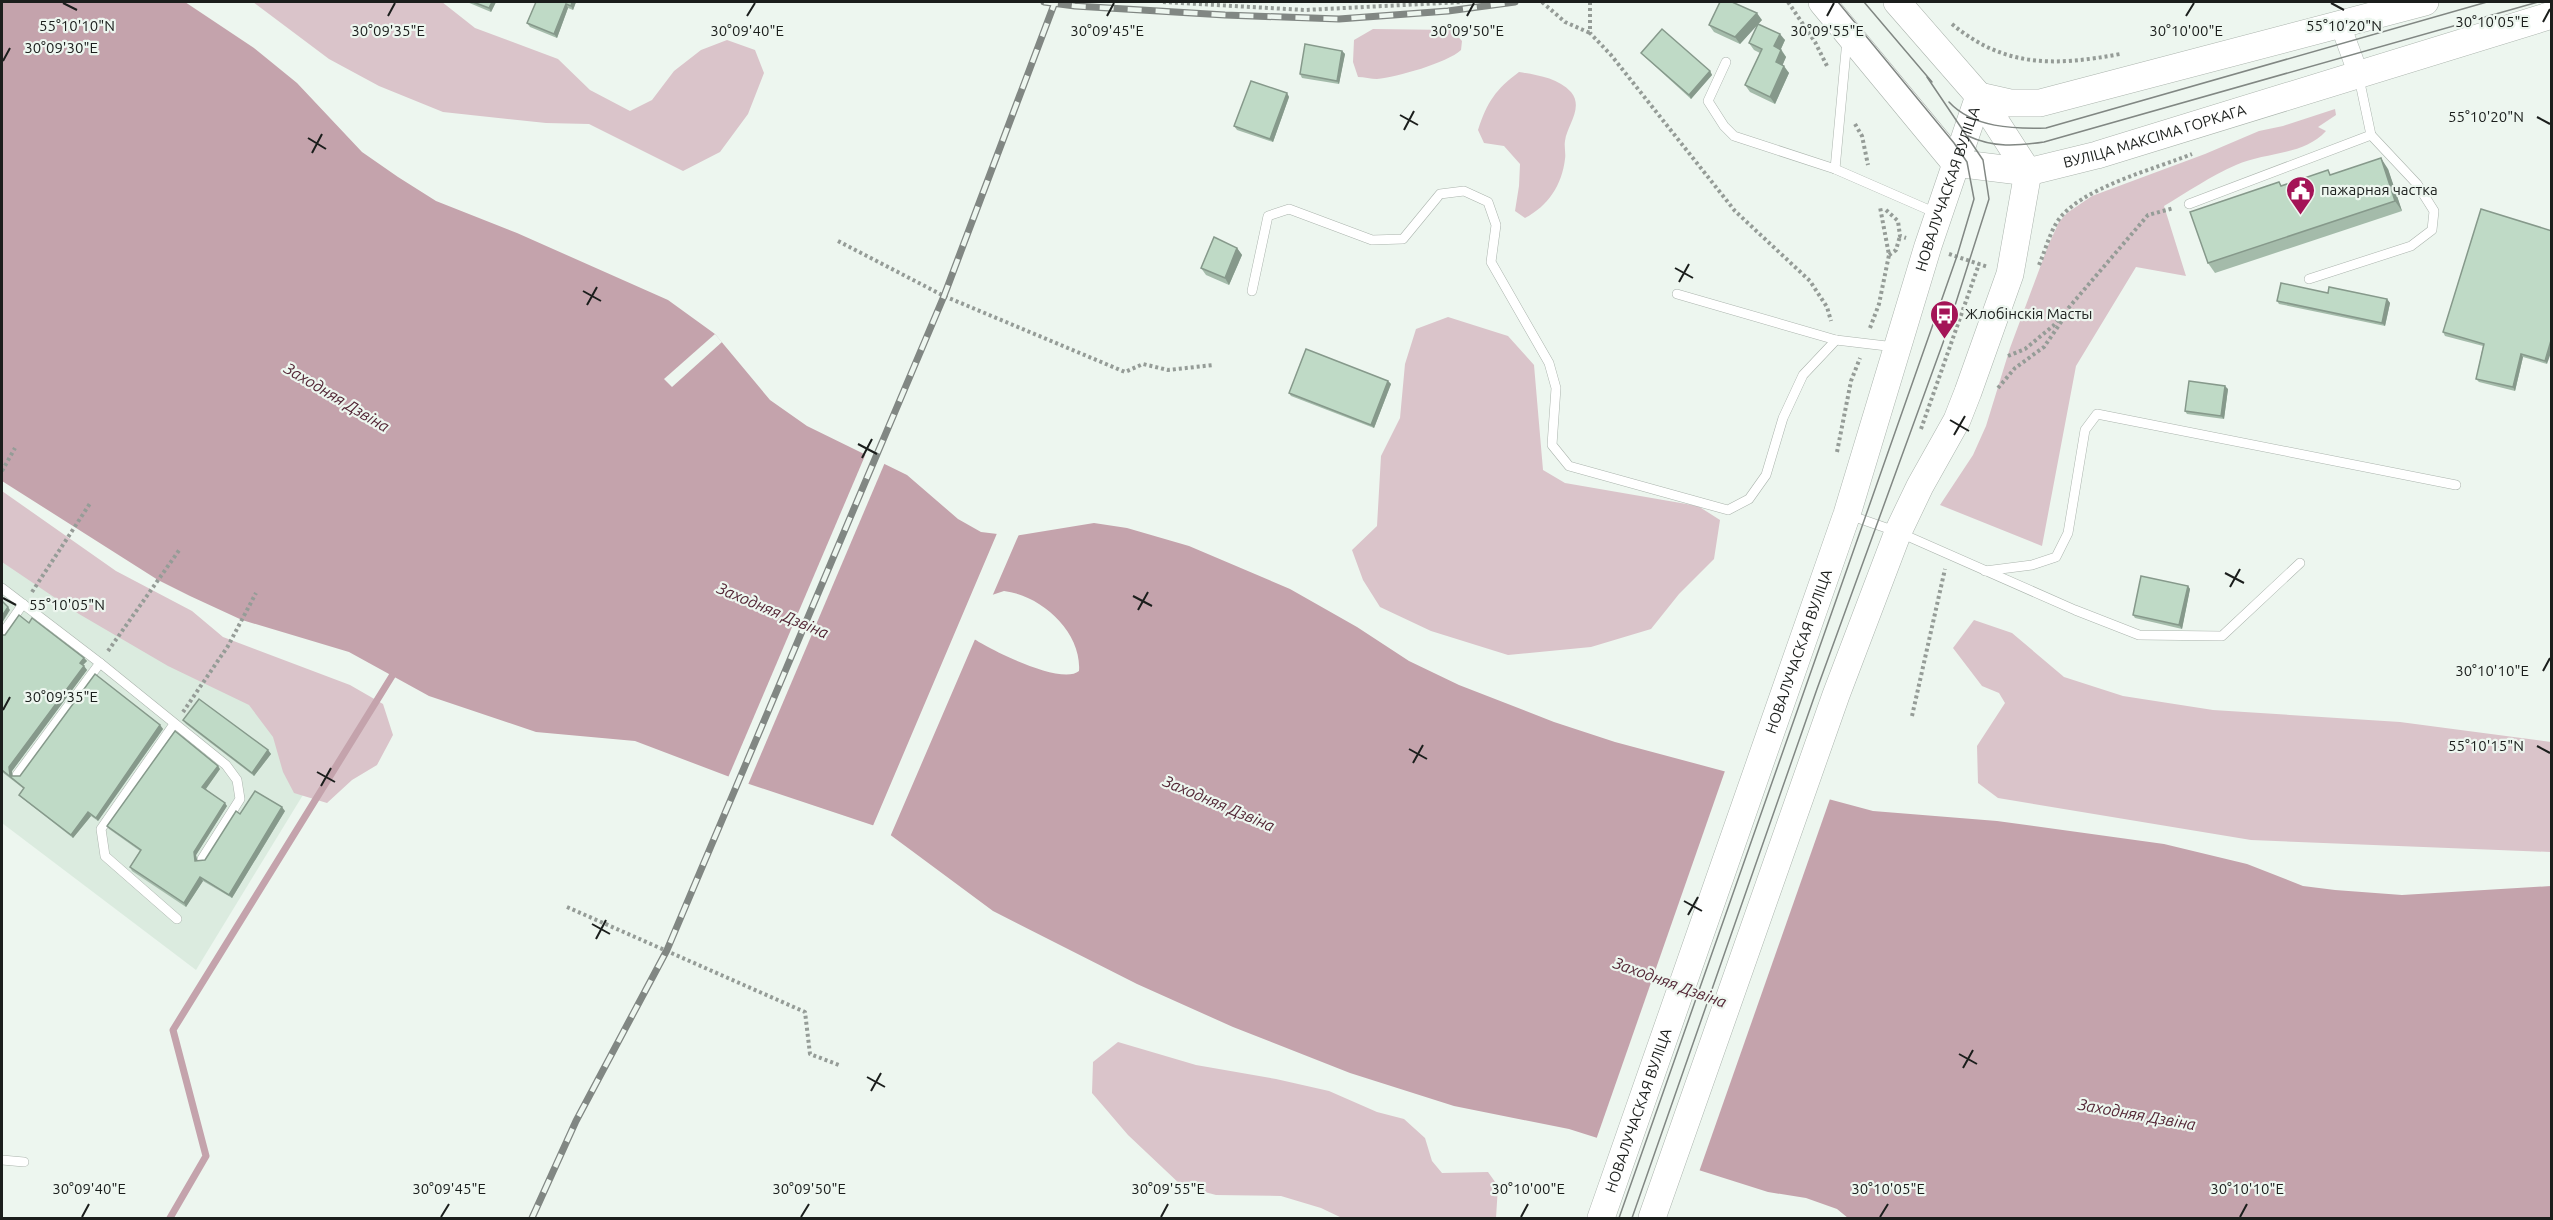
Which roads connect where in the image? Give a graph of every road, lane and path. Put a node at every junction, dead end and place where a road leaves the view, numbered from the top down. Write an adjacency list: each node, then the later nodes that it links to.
1 (1163, 2): 2 (path)
2 (1463, 2)
3 (1542, 2): 12 (path)
4 (1590, 2): 12 (path)
5 (1822, 2): 11 (main road)
6 (1898, 2): 18 (main road)
7 (2425, 2): 10 (main road)
8 (2552, 15): 17 (main road, ВУЛІЦА МАКСІМА ГОРКАГА)
9 (1950, 22): 14 (path)
10 (2340, 24): 17 (street); 18 (main road)
11 (1848, 32): 21 (main road); 22 (lane)
12 (1590, 33): 37 (path)
13 (2127, 52): 14 (path)
14 (2074, 59): 16 (path)
15 (1726, 62): 22 (lane)
16 (2076, 66)
17 (2358, 73): 19 (lane); 23 (main road, ВУЛІЦА МАКСІМА ГОРКАГА)
18 (1979, 96): 21 (main road, НОВАЛУЧАСКАЯ ВУЛІЦА); 23 (main road, НОВАЛУЧАСКАЯ ВУЛІЦА)
19 (2371, 135): 26 (lane); 33 (lane)
20 (2200, 151): 25 (path)
21 (1955, 163): 23 (main road, ВУЛІЦА МАКСІМА ГОРКАГА); 27 (main road, НОВАЛУЧАСКАЯ ВУЛІЦА)
22 (1835, 169): 27 (lane)
23 (2028, 172): 52 (main road)
24 (2103, 181): 25 (path)
25 (2104, 188): 32 (path)
26 (2189, 204): 36 (path)
27 (1938, 214): 39 (main road, НОВАЛУЧАСКАЯ ВУЛІЦА)
28 (1900, 236): 30 (path)
29 (838, 240): 42 (path)
30 (1889, 255)
31 (1979, 264): 46 (path)
32 (2037, 270)
33 (2309, 279)
34 (1252, 291): 37 (lane)
35 (1677, 294): 37 (lane)
36 (2073, 303): 40 (path); 44 (path)
37 (1836, 340): 39 (lane)
38 (2012, 345): 40 (path)
39 (1896, 347): 51 (main road, НОВАЛУЧАСКАЯ ВУЛІЦА)
40 (2008, 356): 41 (path)
41 (2007, 364)
42 (1213, 365)
43 (2005, 372): 44 (path)
44 (1998, 388): 45 (path)
45 (1994, 399)
46 (1921, 429)
47 (15, 448): 48 (path)
48 (2, 471)
49 (2456, 485): 56 (lane)
50 (91, 502): 59 (path)
51 (1847, 514): 52 (lane); 71 (main road, НОВАЛУЧАСКАЯ ВУЛІЦА)
52 (1898, 532): 54 (lane); 72 (main road)
53 (180, 549): 61 (path)
54 (1948, 554): 56 (lane); 62 (path)
55 (2300, 563): 56 (lane)
56 (1985, 571)
57 (2, 588): 59 (lane)
58 (256, 593): 63 (path)
59 (23, 604): 60 (lane); 61 (lane)
60 (2, 634)
61 (100, 663): 63 (lane); 64 (lane)
62 (1912, 716)
63 (174, 724): 65 (lane); 67 (lane)
64 (17, 775)
65 (202, 859)
66 (567, 907): 68 (path)
67 (177, 919)
68 (839, 1065)
69 (2, 1160): 70 (lane)
70 (24, 1162)
71 (1601, 1218)
72 (1652, 1218)

